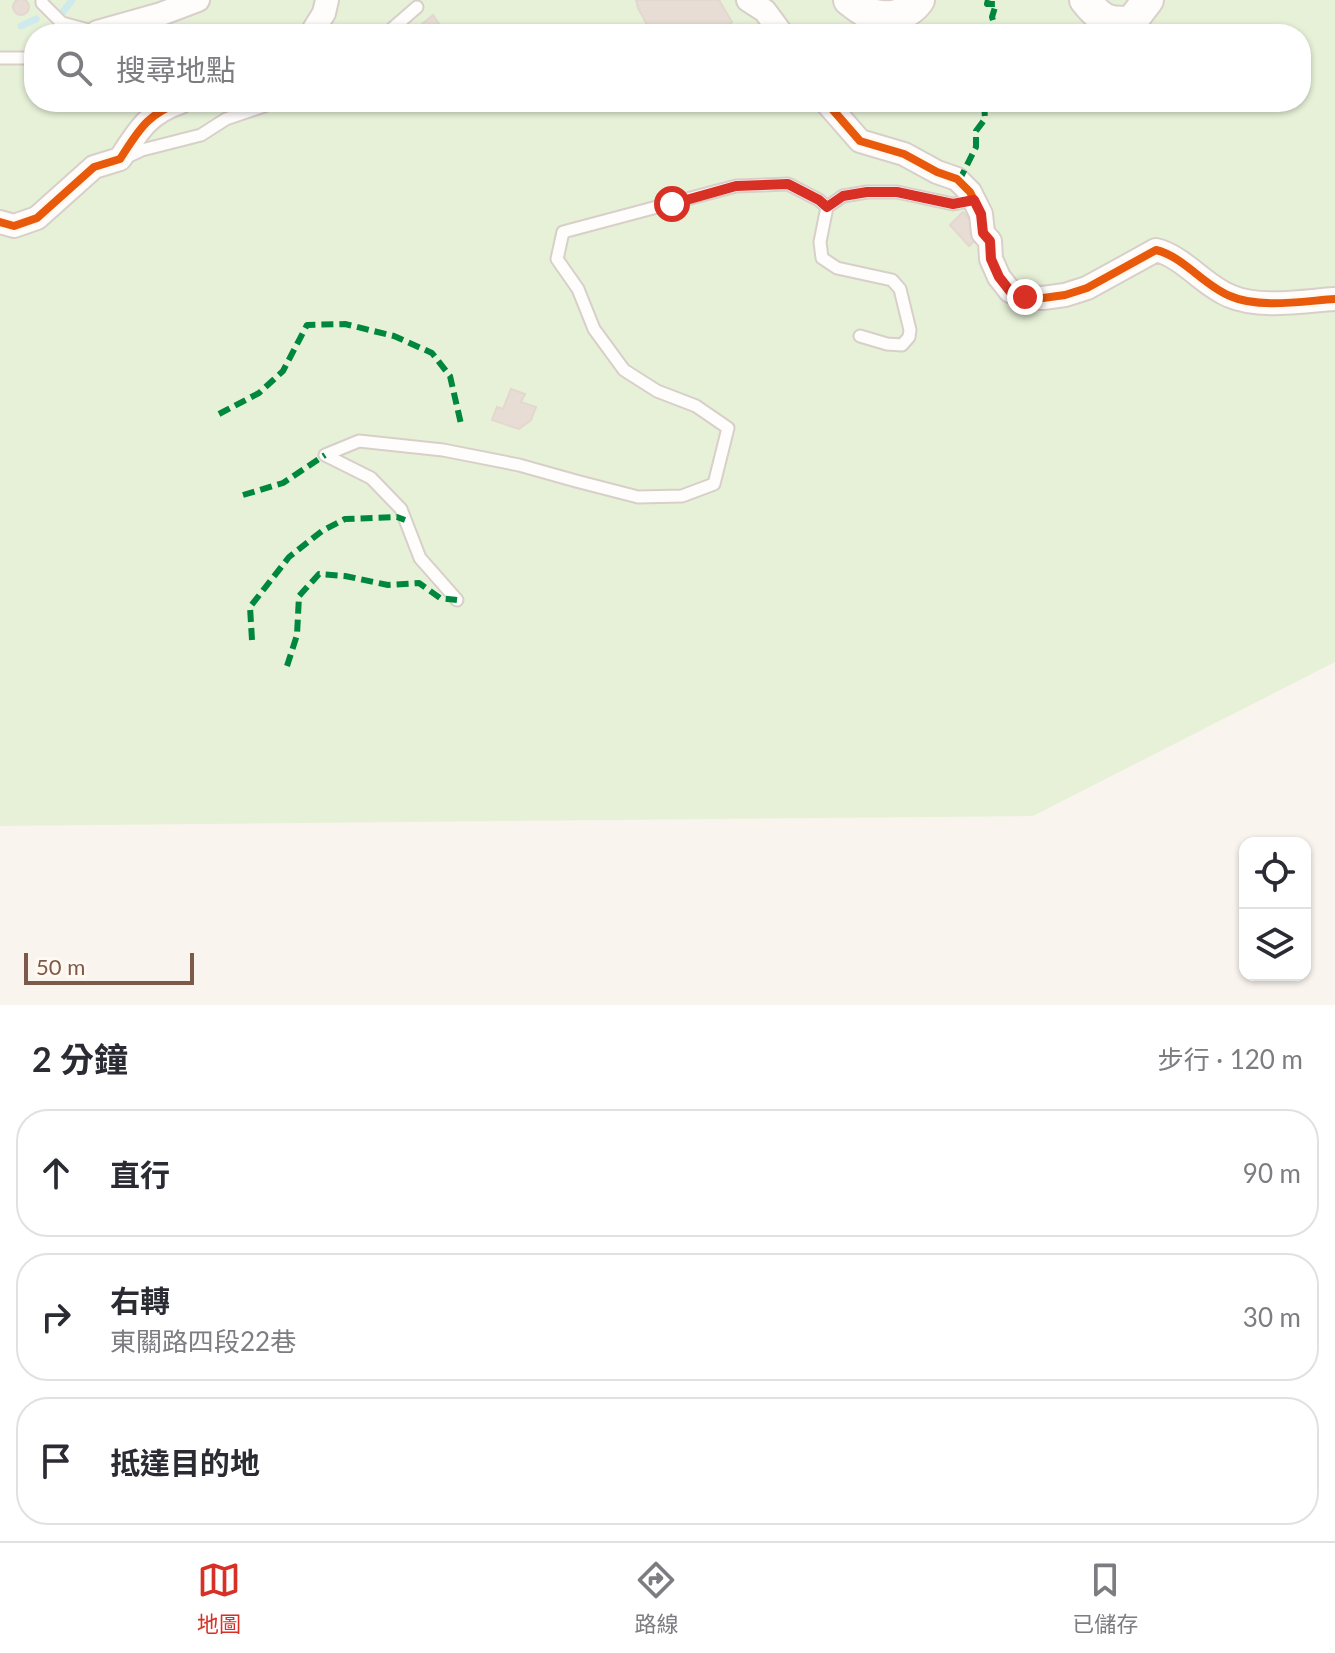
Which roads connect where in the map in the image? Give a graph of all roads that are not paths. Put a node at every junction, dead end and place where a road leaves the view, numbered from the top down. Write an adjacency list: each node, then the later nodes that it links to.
1 (198, 0): 11 (street)
2 (327, 0): 12 (street)
3 (748, 0): 14 (street)
4 (849, 0): 5 (street)
5 (919, 0)
6 (1085, 0): 7 (street)
7 (1148, 0)
8 (42, 2): 10 (lane)
9 (417, 7): 13 (lane)
10 (66, 24)
11 (129, 24)
12 (317, 24)
13 (397, 24)
14 (775, 24)
15 (0, 58): 16 (lane)
16 (24, 58)
17 (159, 112): 20 (street)
18 (247, 112): 20 (lane)
19 (835, 112): 21 (street)
20 (120, 159): 23 (street)
21 (974, 200): 22 (lane); 24 (street)
22 (827, 207): 25 (lane); 26 (lane)
23 (0, 222)
24 (1335, 299)
25 (860, 336)
26 (457, 600)

